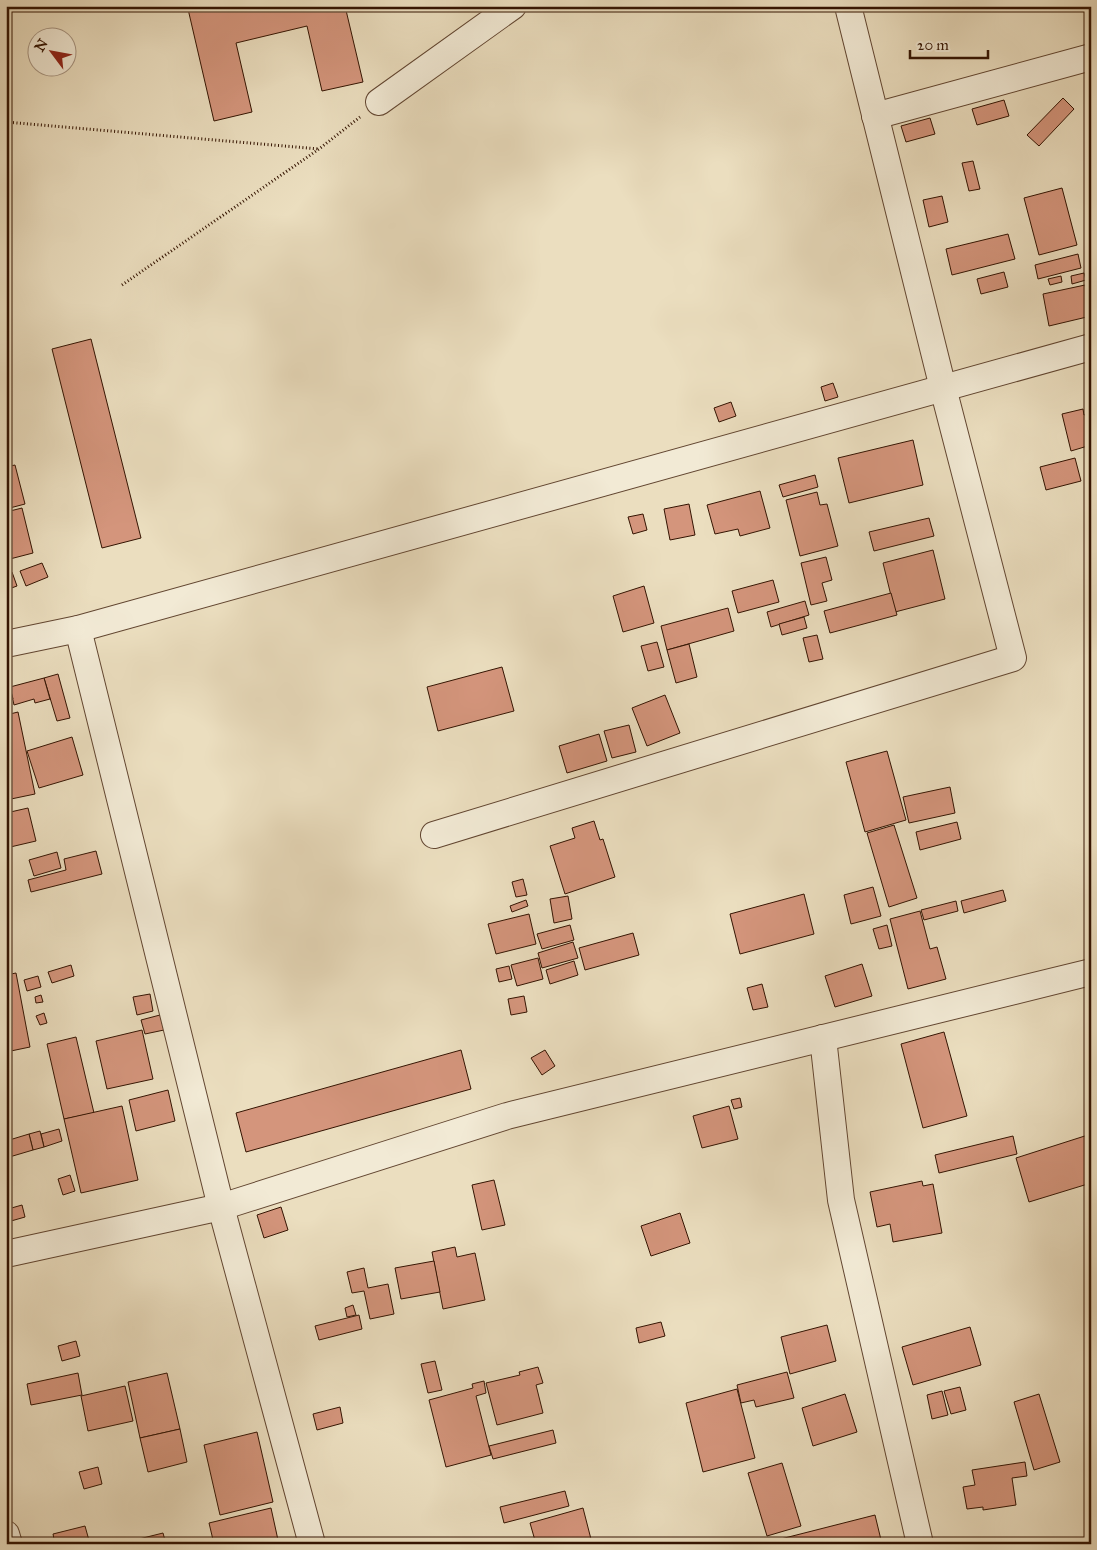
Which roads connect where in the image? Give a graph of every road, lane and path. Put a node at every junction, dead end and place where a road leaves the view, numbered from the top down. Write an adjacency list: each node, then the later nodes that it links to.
1 (513, 6): 4 (street)
2 (848, 6): 5 (street)
3 (1091, 57): 5 (street)
4 (379, 102): 7 (path)
5 (875, 116): 10 (street)
6 (6, 122): 7 (path)
7 (319, 149): 8 (path)
8 (122, 285)
9 (1091, 347): 10 (street)
10 (943, 388): 11 (street); 13 (street)
11 (78, 628): 12 (street); 16 (street)
12 (6, 644)
13 (434, 835)
14 (1091, 972): 15 (street)
15 (823, 1038): 16 (street); 21 (street)
16 (220, 1207): 17 (street); 20 (street)
17 (6, 1254)
18 (6, 1534): 19 (street)
19 (9, 1544)
20 (312, 1544)
21 (920, 1544)

